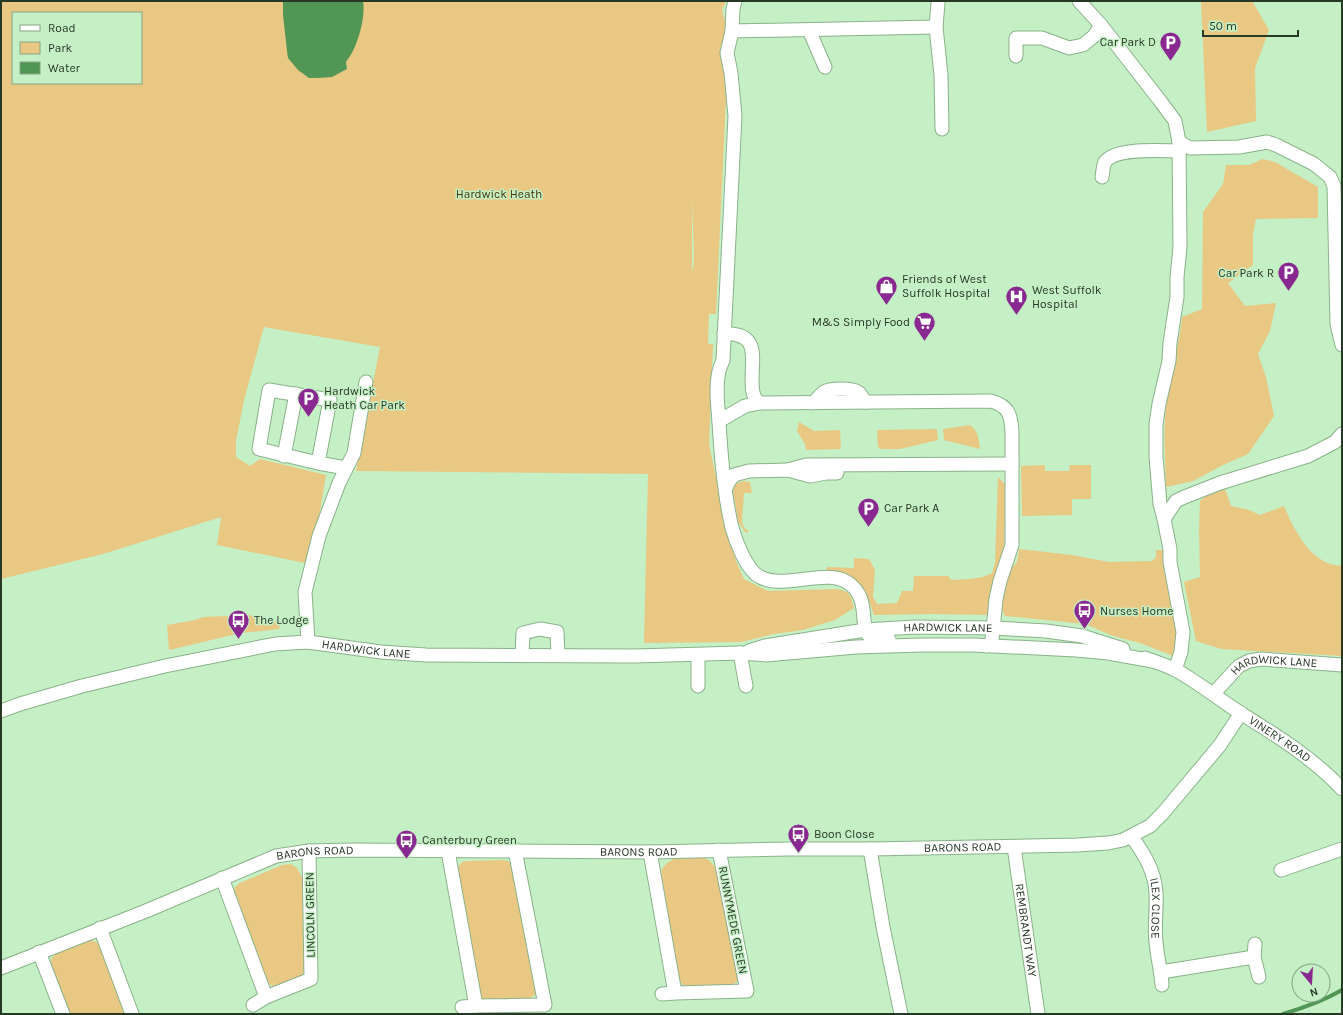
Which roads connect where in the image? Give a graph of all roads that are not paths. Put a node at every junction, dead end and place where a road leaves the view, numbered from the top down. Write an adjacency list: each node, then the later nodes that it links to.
1 (734, 1): 7 (street)
2 (1079, 1): 4 (street)
3 (938, 3): 5 (street)
4 (1101, 25): 8 (street); 11 (street)
5 (936, 27): 6 (street); 10 (street)
6 (809, 30): 7 (street); 9 (street)
7 (732, 31): 13 (street)
8 (1016, 56)
9 (825, 67)
10 (942, 129)
11 (1179, 147): 12 (street); 14 (street); 30 (street)
12 (1102, 177)
13 (724, 333): 17 (street); 18 (street)
14 (1342, 344)
15 (366, 382): 22 (street)
16 (296, 394): 20 (street); 20 (street); 21 (street)
17 (760, 404): 18 (street); 23 (street)
18 (719, 421): 29 (street)
19 (1342, 434): 31 (street)
20 (284, 456): 21 (street)
21 (318, 463): 22 (street)
22 (346, 468): 35 (street)
23 (1012, 468): 24 (street); 25 (street); 33 (street)
24 (788, 470): 27 (street); 29 (street)
25 (960, 471)
26 (930, 472): 28 (street)
27 (869, 473)
28 (899, 474)
29 (726, 488): 34 (street)
30 (1160, 491): 31 (street); 32 (street)
31 (1182, 498): 32 (street)
32 (1164, 519): 44 (street)
33 (995, 623): 34 (street, HARDWICK LANE); 37 (street); 42 (street, HARDWICK LANE)
34 (864, 625): 36 (street); 38 (street, HARDWICK LANE)
35 (308, 642): 39 (street, HARDWICK LANE); 48 (street, HARDWICK LANE)
36 (973, 645): 37 (street, HARDWICK LANE); 38 (street, HARDWICK LANE)
37 (987, 646): 42 (street, HARDWICK LANE)
38 (740, 653): 41 (street, HARDWICK LANE); 46 (street)
39 (522, 655): 40 (street, HARDWICK LANE); 40 (street)
40 (558, 655): 41 (street, HARDWICK LANE)
41 (698, 655): 45 (street)
42 (1153, 661): 44 (street, HARDWICK LANE)
43 (1342, 666): 47 (street, HARDWICK LANE)
44 (1175, 670): 47 (street, HARDWICK LANE)
45 (698, 686)
46 (746, 686)
47 (1214, 694): 49 (street, VINERY ROAD)
48 (1, 711)
49 (1241, 713): 50 (street, VINERY ROAD); 51 (street, BARONS ROAD)
50 (1342, 789)
51 (1132, 837): 52 (street, BARONS ROAD); 65 (street, ILEX CLOSE)
52 (1014, 847): 54 (street, BARONS ROAD); 75 (street, REMBRANDT WAY)
53 (1342, 848): 60 (street)
54 (870, 849): 56 (street, BARONS ROAD); 74 (street)
55 (515, 850): 58 (street, BARONS ROAD); 59 (street, BARONS ROAD); 70 (street)
56 (719, 850): 59 (street, BARONS ROAD); 59 (street, RUNNYMEDE GREEN)
57 (309, 851): 58 (street, BARONS ROAD); 61 (street, BARONS ROAD); 68 (street, LINCOLN GREEN)
58 (448, 851): 70 (street)
59 (650, 852)
60 (1280, 870)
61 (222, 878): 62 (street, BARONS ROAD); 68 (street)
62 (100, 928): 64 (street, BARONS ROAD); 73 (street)
63 (1255, 944): 65 (street)
64 (39, 952): 66 (street, BARONS ROAD); 72 (street)
65 (1254, 957): 67 (street)
66 (1, 968)
67 (1259, 977)
68 (266, 997): 69 (street, LINCOLN GREEN)
69 (253, 1005)
70 (476, 1006): 71 (street)
71 (462, 1007)
72 (63, 1014)
73 (132, 1014)
74 (901, 1014)
75 (1038, 1014)

